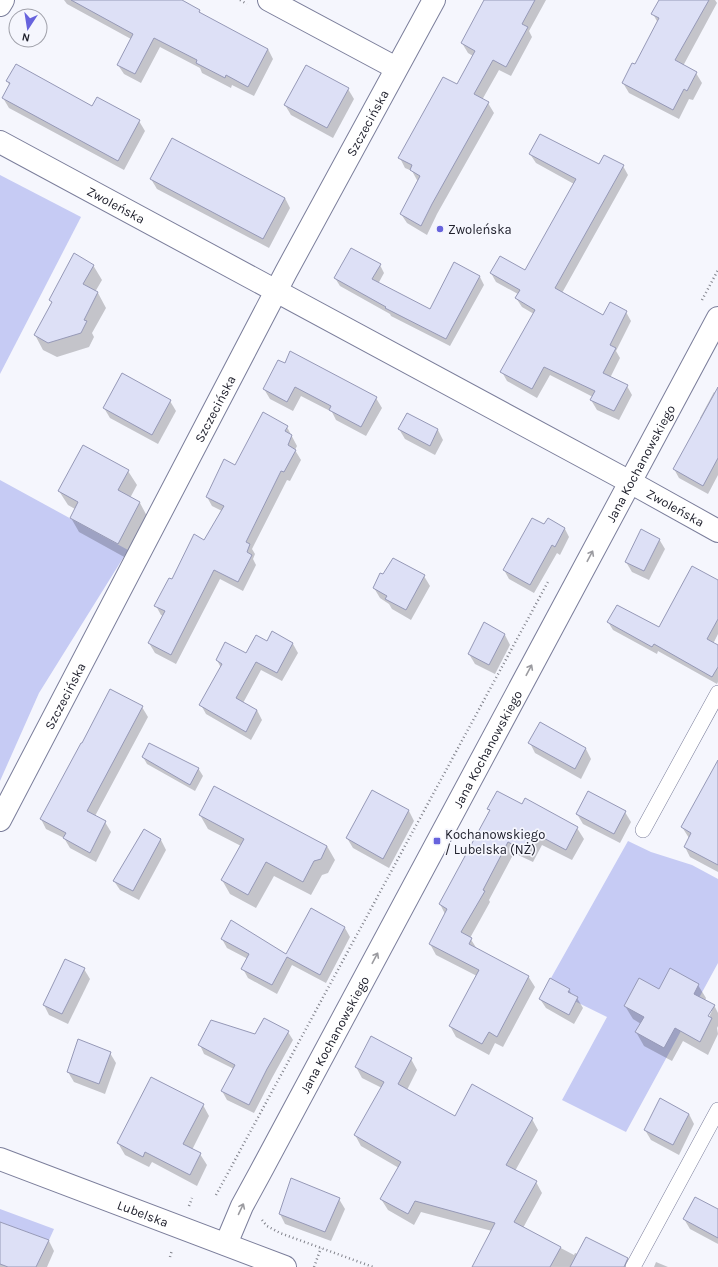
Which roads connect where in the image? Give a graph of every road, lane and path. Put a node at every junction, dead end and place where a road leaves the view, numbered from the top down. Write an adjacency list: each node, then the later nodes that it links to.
1 (3, 0): 5 (street)
2 (240, 0): 4 (path)
3 (434, 0): 6 (street, Szczecińska)
4 (261, 4): 6 (street)
5 (0, 5)
6 (396, 68): 8 (street, Szczecińska)
7 (0, 142): 8 (street, Zwoleńska)
8 (276, 292): 10 (street, Zwoleńska); 14 (street, Szczecińska)
9 (718, 318): 10 (street, Jana Kochanowskiego)
10 (630, 482): 11 (street, Zwoleńska); 20 (street, Jana Kochanowskiego, one-way to 10)
11 (718, 531)
12 (550, 577): 18 (path)
13 (718, 693): 15 (lane)
14 (0, 820)
15 (643, 830)
16 (718, 1110): 25 (lane)
17 (0, 1159): 20 (street, Lubelska)
18 (216, 1195)
19 (260, 1214): 21 (path)
20 (226, 1244): 22 (street, Lubelska)
21 (321, 1248): 23 (path); 24 (path)
22 (278, 1266)
23 (314, 1267)
24 (373, 1267)
25 (633, 1267)

